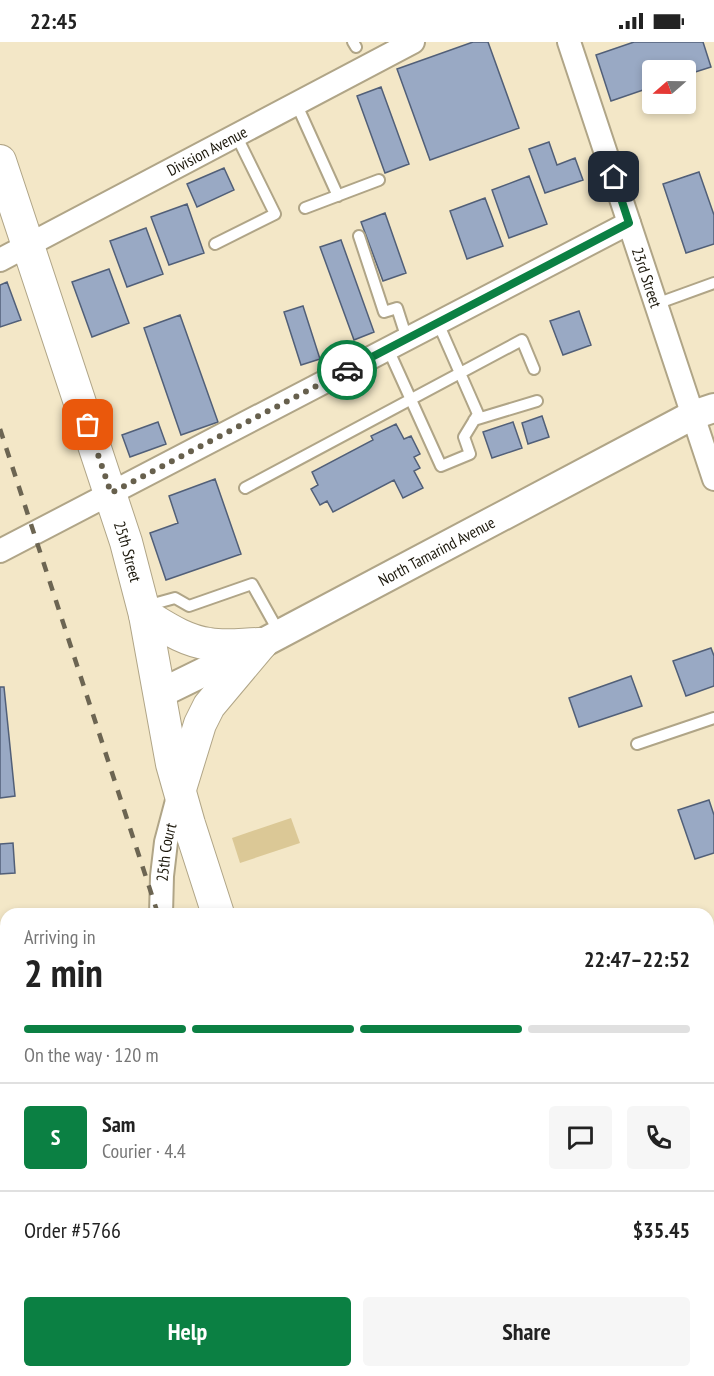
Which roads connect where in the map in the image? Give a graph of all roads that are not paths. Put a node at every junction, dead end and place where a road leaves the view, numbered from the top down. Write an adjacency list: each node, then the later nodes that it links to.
1 (413, 42): 3 (street, Division Avenue)
2 (569, 42): 9 (street, 23rd Street)
3 (296, 103): 4 (street, Division Avenue); 7 (lane)
4 (236, 135): 11 (street, Division Avenue); 12 (lane)
5 (0, 161): 11 (main road, 25th Street)
6 (379, 180): 7 (lane)
7 (338, 196): 8 (lane)
8 (304, 208)
9 (629, 223): 15 (street, 23rd Street); 16 (street)
10 (358, 236): 17 (lane)
11 (28, 244): 13 (street, Division Avenue); 26 (main road, 25th Street)
12 (215, 244)
13 (0, 260)
14 (714, 283): 15 (lane)
15 (656, 304): 22 (street, 23rd Street)
16 (438, 323): 17 (street); 19 (lane)
17 (398, 344): 20 (lane); 26 (street)
18 (534, 369): 19 (lane)
19 (460, 373): 20 (lane); 23 (lane)
20 (411, 399): 23 (lane); 25 (lane)
21 (537, 401): 23 (lane)
22 (703, 412): 24 (street, 23rd Street); 29 (street, North Tamarind Avenue)
23 (474, 420)
24 (714, 479)
25 (245, 488)
26 (111, 493): 27 (street); 28 (main road, 25th Street)
27 (0, 551)
28 (144, 611): 29 (main road); 29 (lane); 30 (main road, 25th Street)
29 (271, 639): 30 (street, North Tamarind Avenue); 33 (main road)
30 (161, 693): 33 (main road, 25th Street)
31 (714, 718): 32 (lane)
32 (637, 744)
33 (179, 793): 34 (street, 25th Court); 35 (main road, 25th Street)
34 (161, 908)
35 (216, 908)

